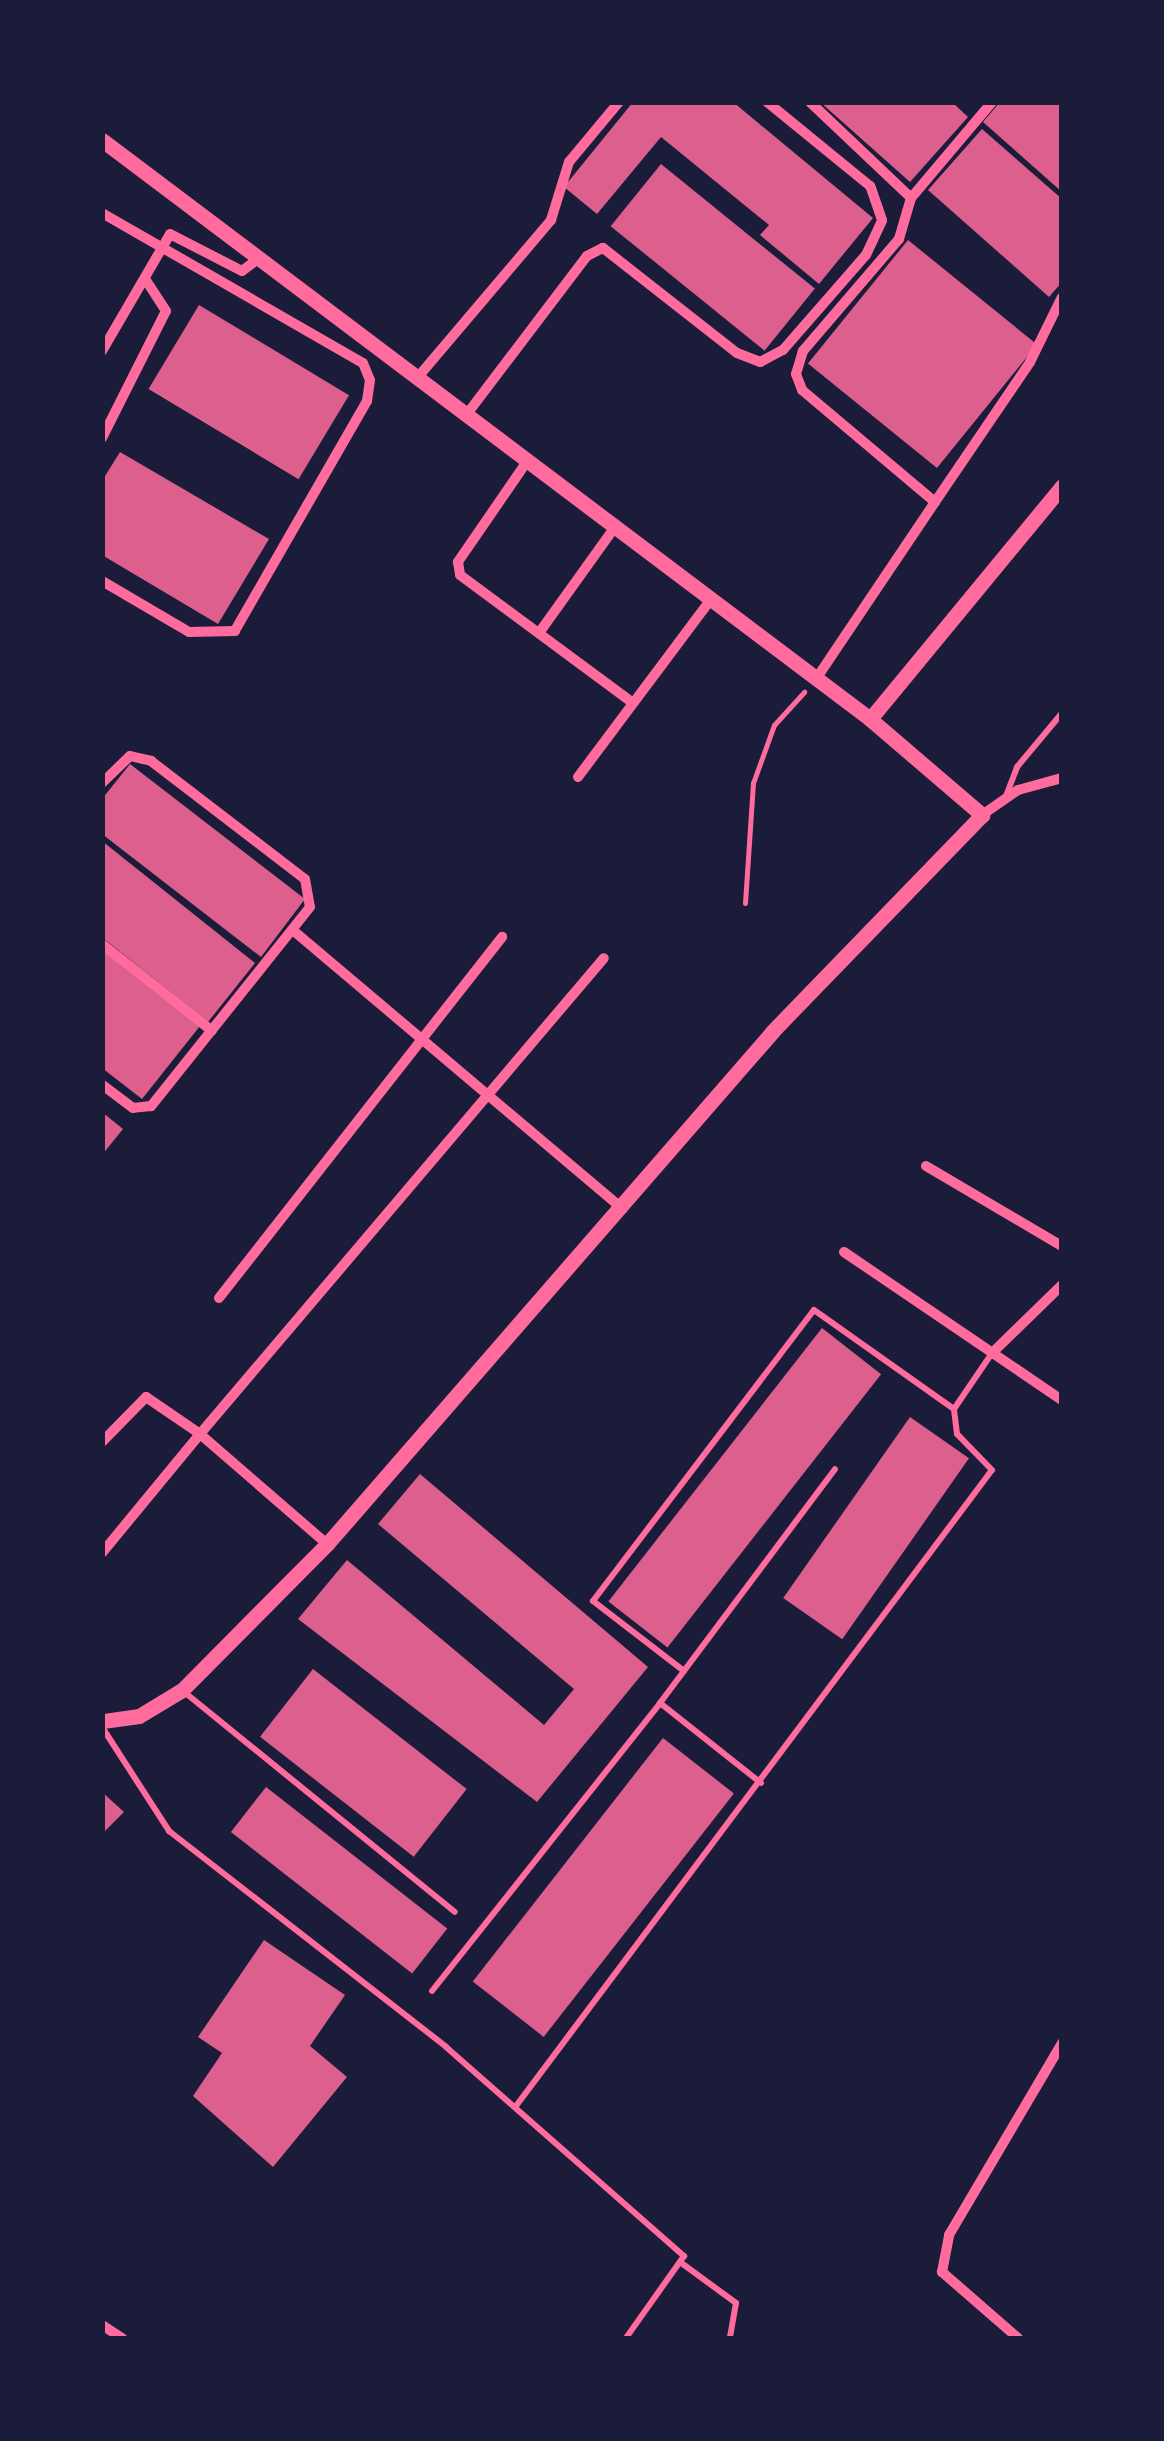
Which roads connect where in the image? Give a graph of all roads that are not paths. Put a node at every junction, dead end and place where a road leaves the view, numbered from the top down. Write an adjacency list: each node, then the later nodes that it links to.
1 (619, 102): 13 (street)
2 (767, 102): 14 (street)
3 (810, 102): 6 (street)
4 (992, 102): 6 (street)
5 (102, 140): 9 (street)
6 (911, 198): 18 (street)
7 (102, 213): 8 (street)
8 (161, 249): 9 (street); 10 (street); 20 (street)
9 (259, 258): 13 (street)
10 (144, 279): 12 (street); 15 (street)
11 (1062, 297): 18 (street)
12 (102, 351)
13 (418, 377): 14 (street)
14 (467, 414): 16 (street)
15 (102, 438)
16 (528, 460): 19 (street); 22 (street)
17 (1062, 486): 26 (street)
18 (935, 502): 23 (street)
19 (615, 526): 21 (street); 22 (street)
20 (102, 581)
21 (711, 599): 23 (street); 24 (street)
22 (539, 633): 24 (street)
23 (816, 679): 26 (street)
24 (633, 703): 27 (street)
25 (1062, 712): 30 (lane)
26 (870, 720): 31 (street)
27 (578, 777)
28 (1062, 778): 30 (street)
29 (102, 783): 32 (street)
30 (1006, 797): 31 (street)
31 (982, 815): 41 (street)
32 (295, 932): 36 (street); 37 (street)
33 (502, 937): 37 (street)
34 (102, 944): 36 (street)
35 (604, 958): 39 (street)
36 (212, 1031): 38 (street)
37 (421, 1040): 39 (street); 45 (street)
38 (102, 1085)
39 (489, 1099): 41 (street); 49 (street)
40 (926, 1166): 42 (street)
41 (624, 1210): 52 (street)
42 (1062, 1246)
43 (844, 1252): 46 (street)
44 (1062, 1285): 46 (street)
45 (218, 1298)
46 (992, 1353): 47 (street); 48 (lane)
47 (1062, 1400)
48 (954, 1410): 54 (lane); 58 (lane)
49 (200, 1434): 50 (street); 52 (street); 53 (street)
50 (102, 1442)
51 (835, 1469): 54 (lane)
52 (326, 1544): 55 (street)
53 (102, 1553)
54 (684, 1672): 56 (lane)
55 (182, 1690): 57 (street); 59 (lane)
56 (660, 1703): 58 (lane); 60 (lane)
57 (102, 1724): 62 (lane)
58 (761, 1782): 62 (lane)
59 (455, 1912)
60 (432, 1991)
61 (1062, 2043): 68 (street)
62 (516, 2106): 63 (lane)
63 (680, 2262): 66 (lane); 67 (lane)
64 (102, 2325): 65 (street)
65 (122, 2338)
66 (626, 2338)
67 (730, 2338)
68 (1018, 2338)

